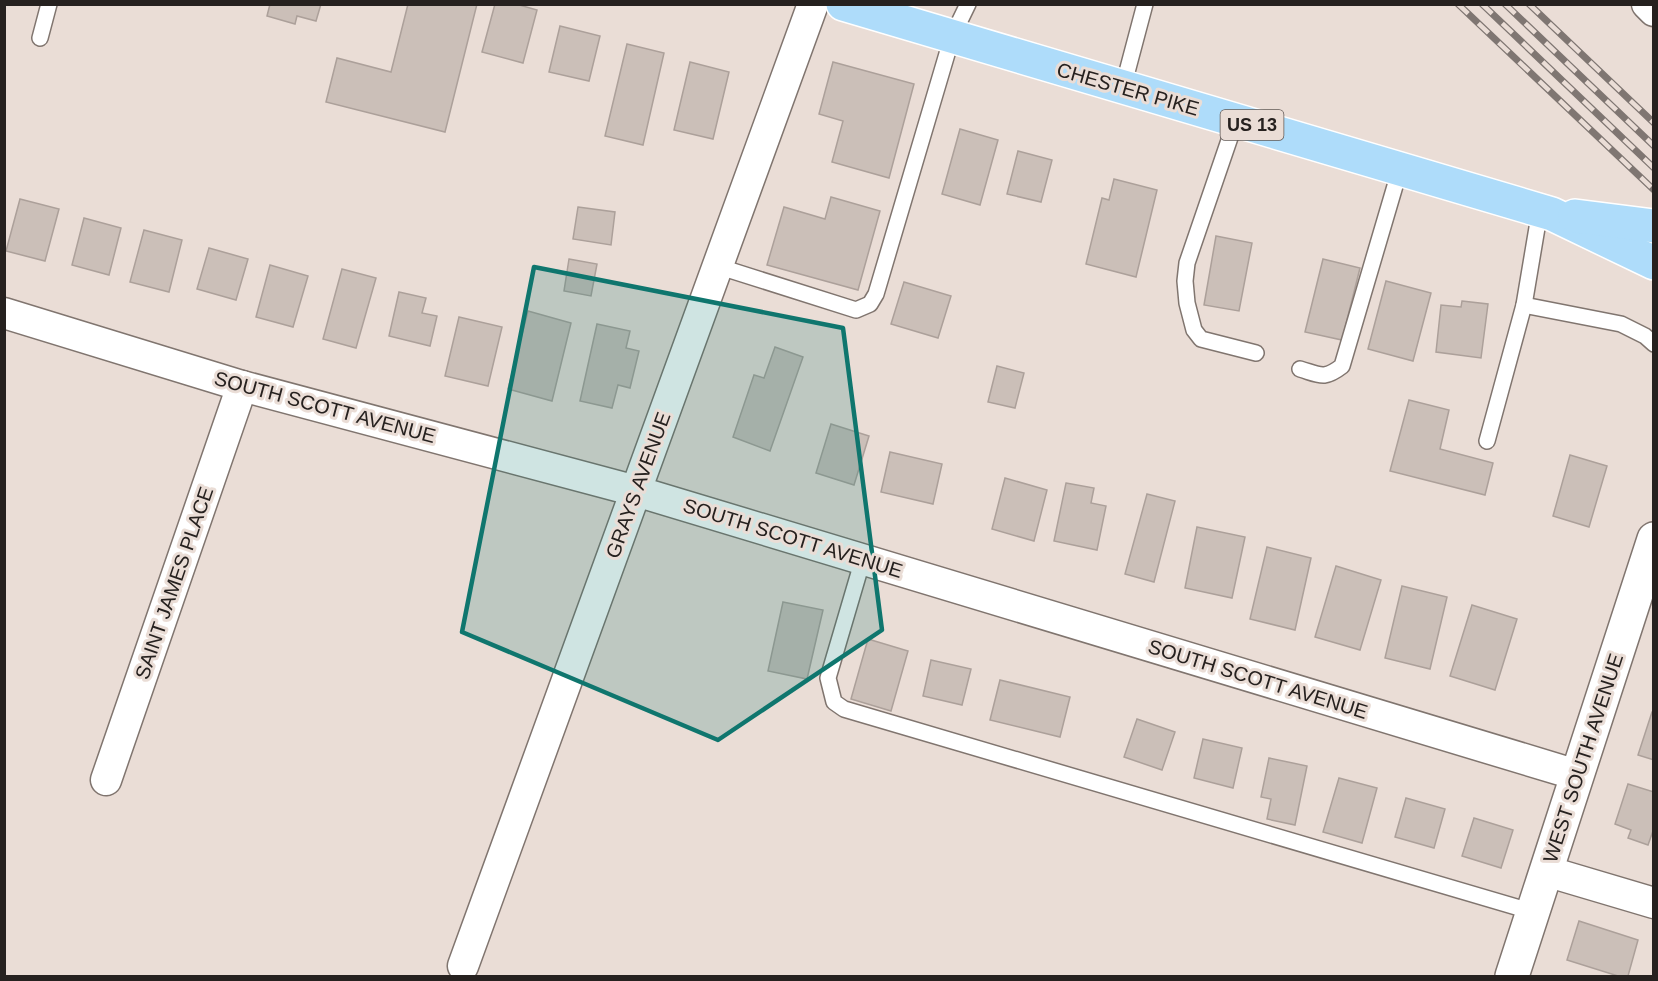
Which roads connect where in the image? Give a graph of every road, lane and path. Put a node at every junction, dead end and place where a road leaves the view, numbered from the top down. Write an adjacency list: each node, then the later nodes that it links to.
1 (49, 4): 9 (lane)
2 (813, 4): 16 (street, GRAYS AVENUE)
3 (843, 4): 8 (main road, CHESTER PIKE / US 13)
4 (968, 4): 8 (lane)
5 (1145, 4): 10 (lane)
6 (1647, 4): 7 (street)
7 (1653, 11)
8 (952, 37): 10 (main road, CHESTER PIKE / US 13); 16 (lane)
9 (40, 38)
10 (1123, 87): 11 (main road, CHESTER PIKE / US 13)
11 (1236, 120): 12 (main road, CHESTER PIKE / US 13); 20 (lane)
12 (1400, 169): 13 (main road, CHESTER PIKE / US 13); 21 (lane)
13 (1546, 212): 14 (main road, CHESTER PIKE / US 13); 15 (main road, CHESTER PIKE / US 13); 17 (lane)
14 (1653, 226)
15 (1653, 263)
16 (717, 266): 24 (street, GRAYS AVENUE)
17 (1524, 305): 19 (lane); 23 (lane)
18 (4, 313): 22 (street, SOUTH SCOTT AVENUE)
19 (1653, 344)
20 (1256, 353)
21 (1299, 369)
22 (242, 386): 24 (street, SOUTH SCOTT AVENUE); 29 (street, SAINT JAMES PLACE)
23 (1487, 441)
24 (636, 491): 26 (street, SOUTH SCOTT AVENUE); 33 (street, GRAYS AVENUE)
25 (1653, 538): 27 (street, WEST SOUTH AVENUE)
26 (863, 559): 28 (street, SOUTH SCOTT AVENUE); 32 (lane)
27 (1646, 584): 28 (street, WEST SOUTH AVENUE)
28 (1577, 775): 30 (street, WEST SOUTH AVENUE)
29 (106, 780)
30 (1546, 871): 31 (street); 32 (street, WEST SOUTH AVENUE)
31 (1653, 903)
32 (1533, 912): 34 (street, WEST SOUTH AVENUE)
33 (463, 966)
34 (1512, 976)

